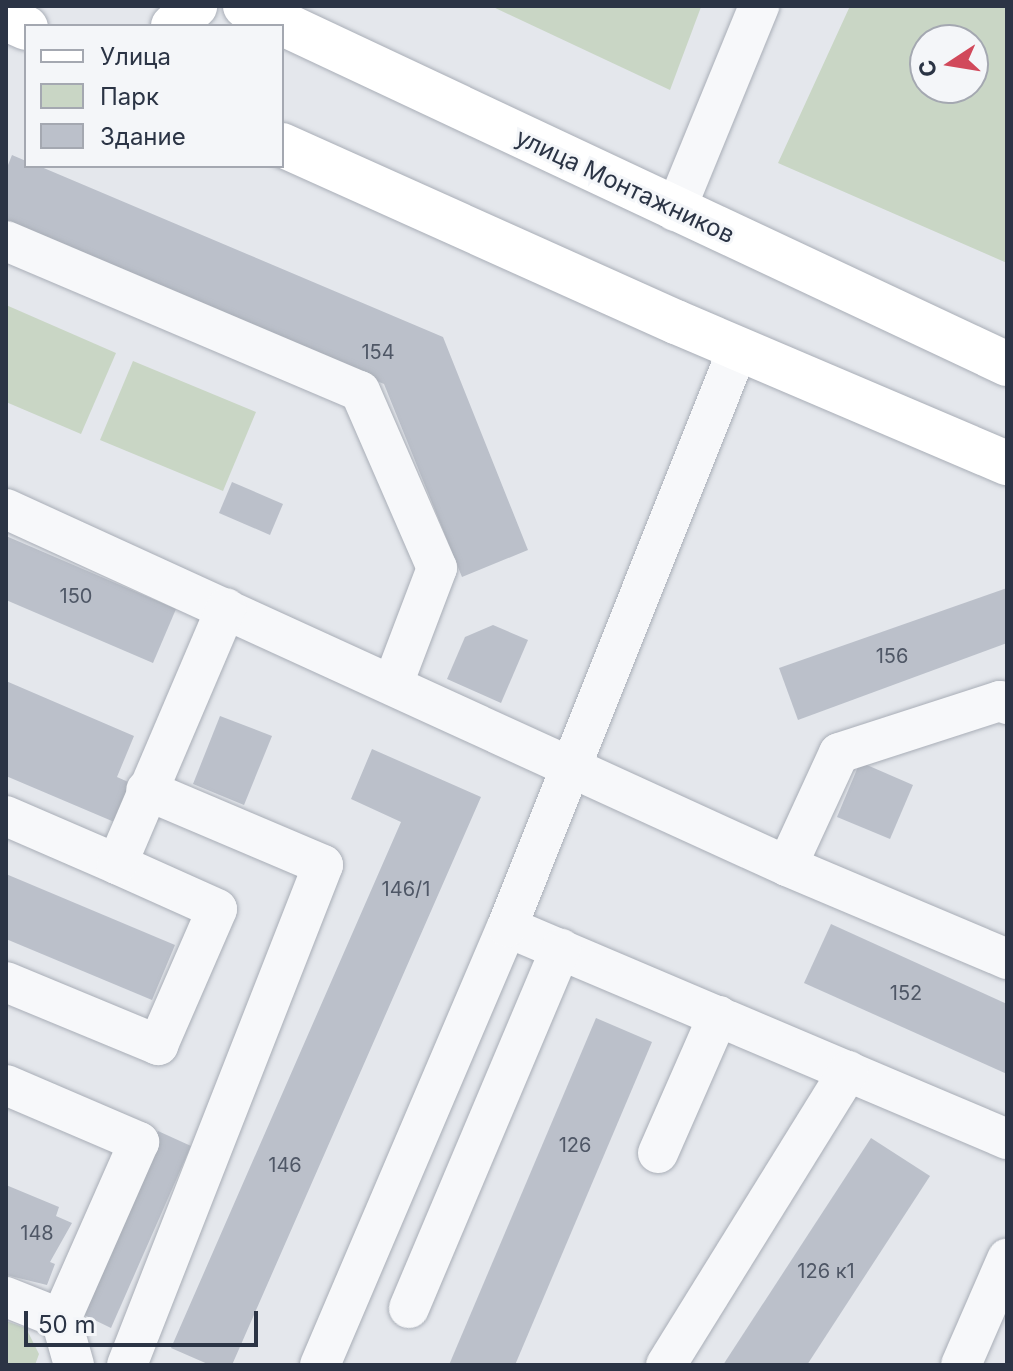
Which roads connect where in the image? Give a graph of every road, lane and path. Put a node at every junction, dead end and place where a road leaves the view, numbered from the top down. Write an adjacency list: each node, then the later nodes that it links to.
1 (195, 6): 4 (main road)
2 (245, 6): 5 (main road, улица Монтажников)
3 (759, 6): 8 (street)
4 (175, 24)
5 (283, 24)
6 (284, 25): 8 (main road, улица Монтажников)
7 (284, 146): 10 (main road)
8 (675, 211): 11 (main road, улица Монтажников)
9 (6, 241): 15 (street)
10 (738, 349): 12 (main road); 17 (street)
11 (1007, 364)
12 (1007, 463)
13 (6, 509): 14 (street)
14 (226, 608): 15 (street); 18 (street)
15 (393, 684): 17 (street)
16 (1007, 704): 21 (street)
17 (571, 769): 21 (street); 22 (street)
18 (146, 790): 20 (street); 36 (street)
19 (6, 816): 20 (street)
20 (117, 864): 25 (street)
21 (787, 866): 24 (street)
22 (507, 927): 23 (street); 37 (street)
23 (561, 949): 26 (street); 33 (street)
24 (1007, 959)
25 (6, 982)
26 (718, 1016): 27 (street); 30 (street)
27 (848, 1071): 29 (street); 38 (street)
28 (6, 1085): 34 (street)
29 (1007, 1139)
30 (658, 1153)
31 (1007, 1259): 39 (street)
32 (6, 1297): 34 (street)
33 (409, 1308)
34 (61, 1319): 35 (street)
35 (74, 1365)
36 (127, 1365)
37 (320, 1365)
38 (666, 1365)
39 (961, 1365)

